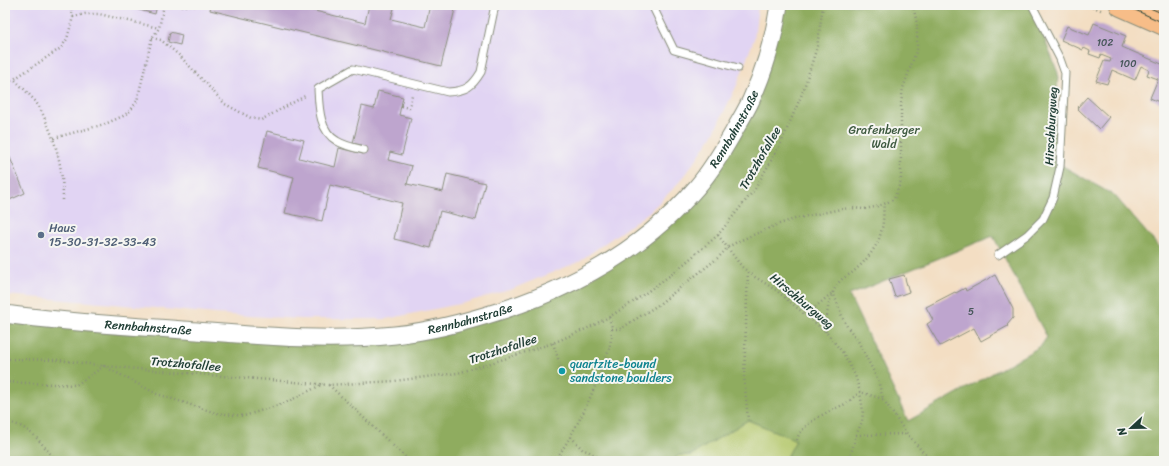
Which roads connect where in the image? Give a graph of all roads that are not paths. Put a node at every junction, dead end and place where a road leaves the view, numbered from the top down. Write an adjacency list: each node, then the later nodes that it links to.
1 (495, 5): 8 (lane)
2 (652, 5): 7 (lane)
3 (779, 5): 10 (street, Rennbahnstraße)
4 (1032, 5): 9 (lane, Hirschburgweg)
5 (1121, 5): 6 (main road)
6 (1164, 24)
7 (738, 68)
8 (364, 150)
9 (998, 255)
10 (5, 314)

